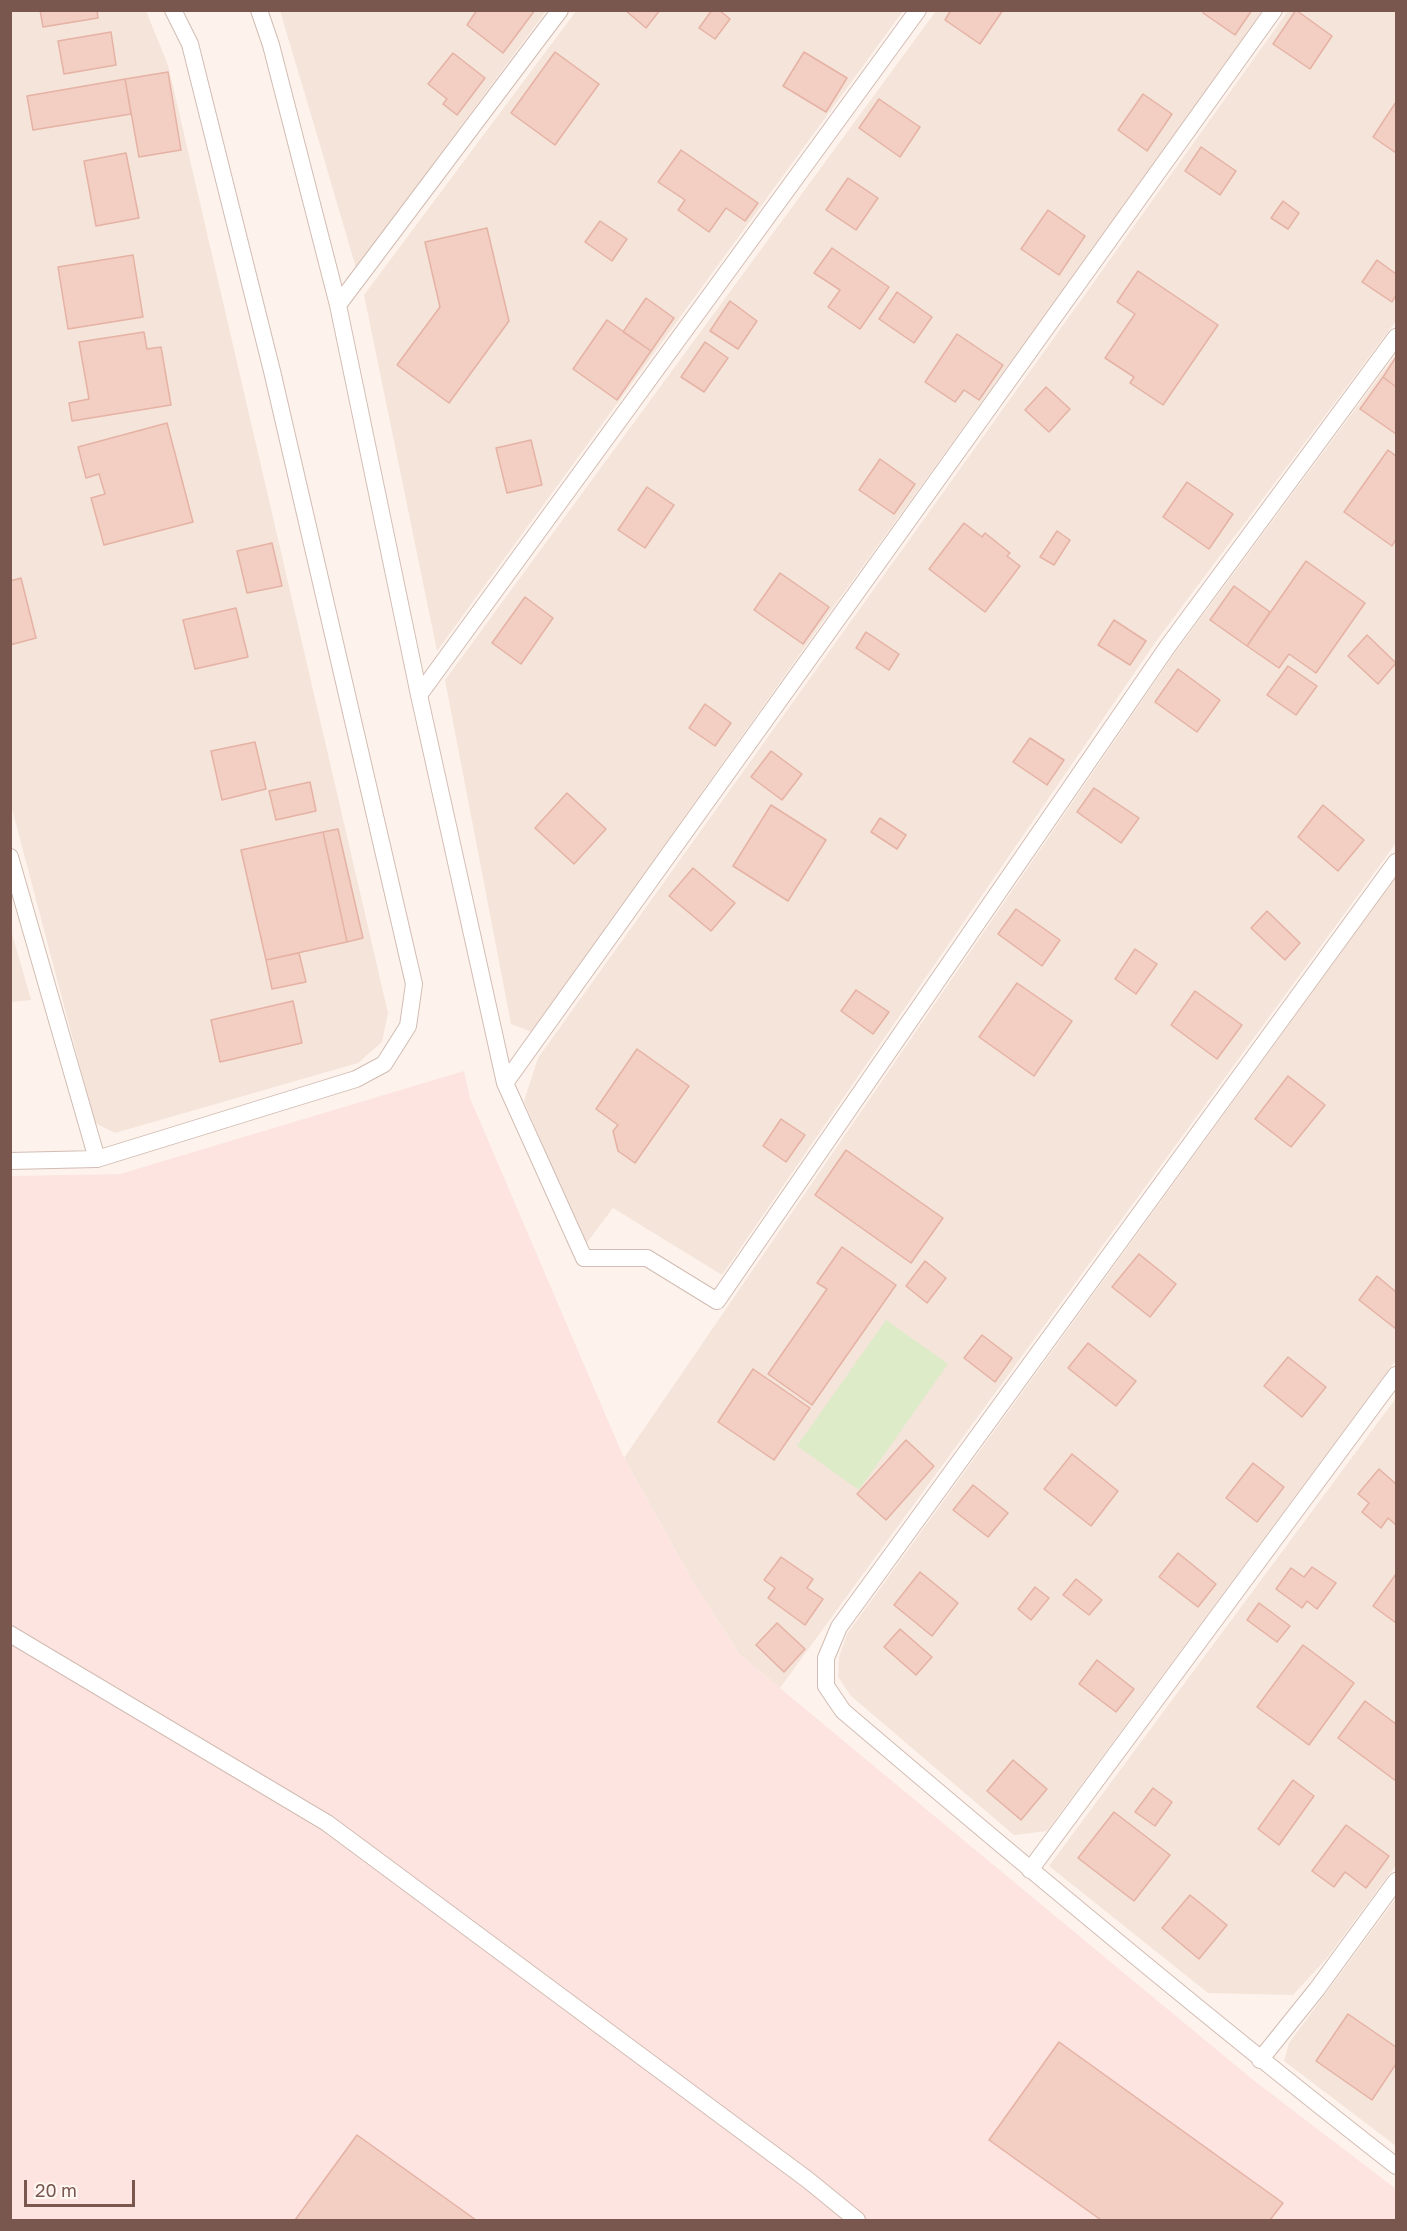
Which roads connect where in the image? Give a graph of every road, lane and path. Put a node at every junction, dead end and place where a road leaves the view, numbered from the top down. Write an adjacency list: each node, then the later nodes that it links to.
1 (173, 10): 12 (lane)
2 (259, 10): 6 (lane)
3 (560, 10): 6 (lane)
4 (918, 10): 8 (lane)
5 (1274, 10): 11 (lane)
6 (338, 305): 8 (lane)
7 (1396, 338): 11 (lane)
8 (419, 695): 11 (lane)
9 (10, 857): 12 (lane)
10 (1396, 862): 16 (lane)
11 (505, 1083)
12 (98, 1159): 13 (lane)
13 (10, 1161)
14 (1396, 1375): 16 (lane)
15 (10, 1634): 20 (lane)
16 (1030, 1870): 18 (lane)
17 (1396, 1881): 18 (lane)
18 (1260, 2060): 19 (lane)
19 (1396, 2166)
20 (857, 2220)

